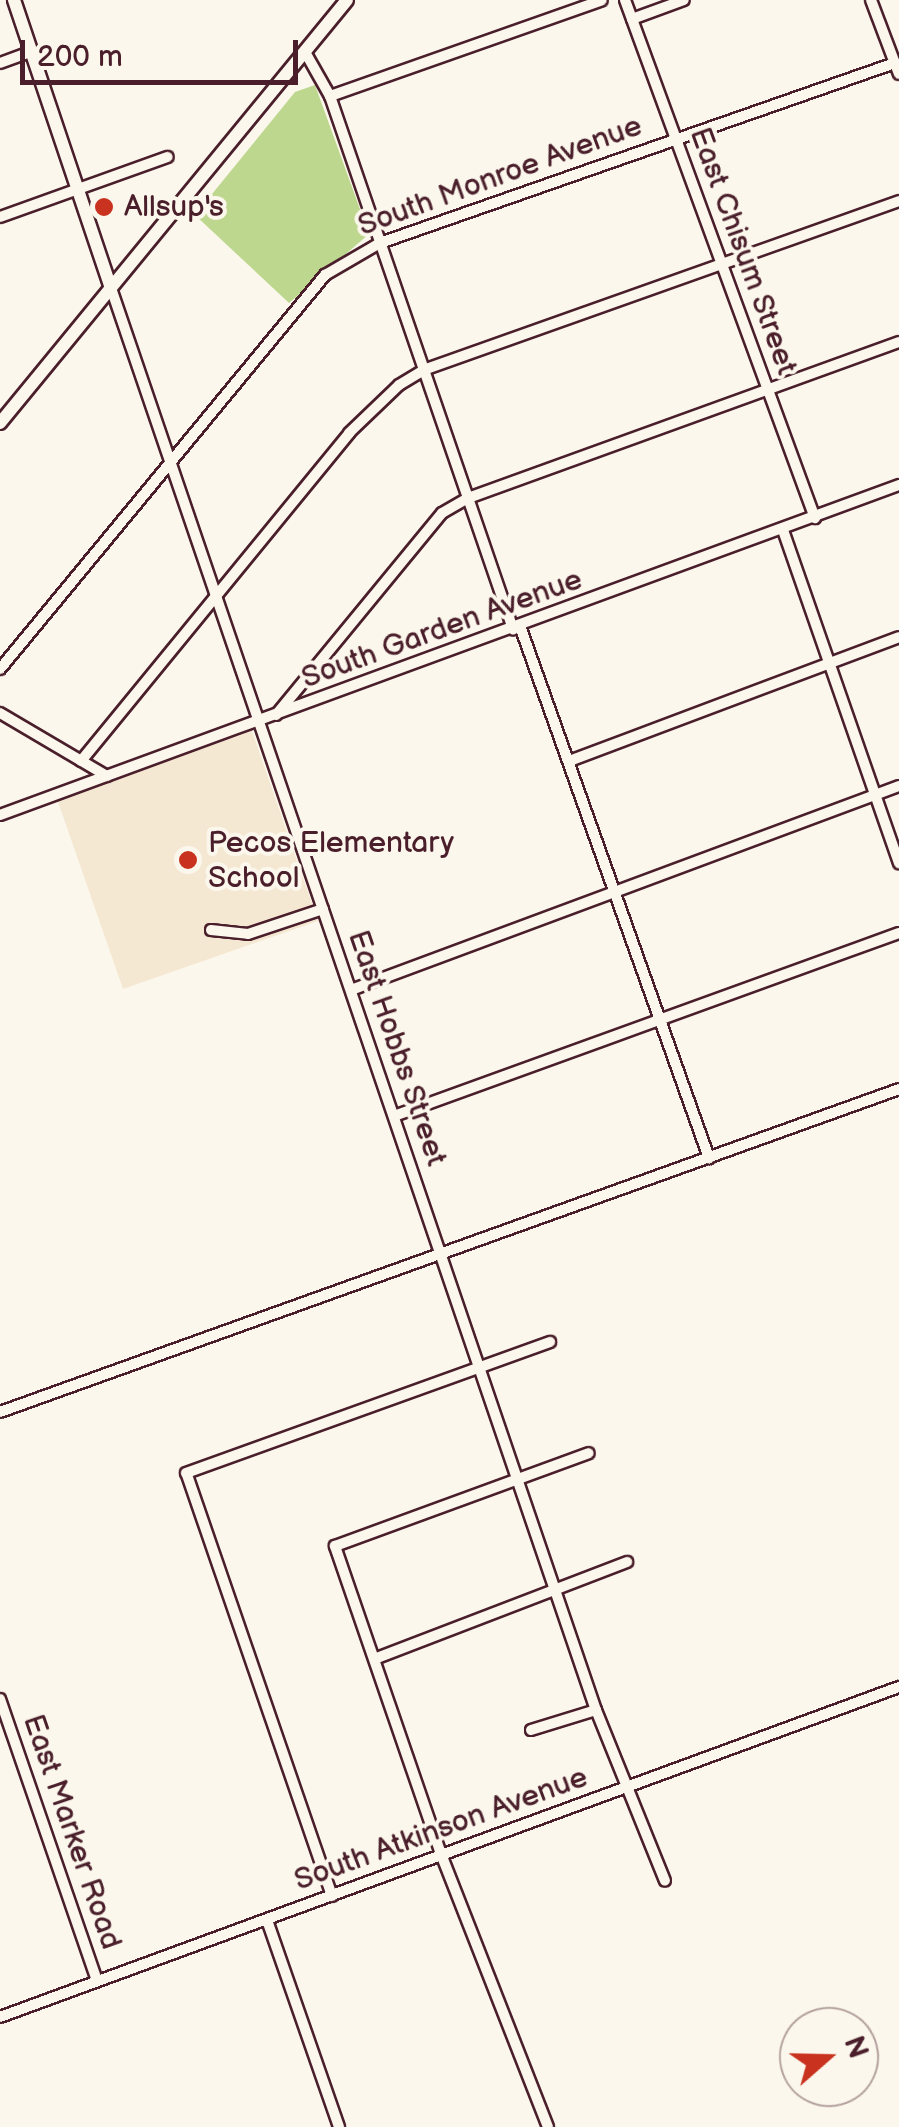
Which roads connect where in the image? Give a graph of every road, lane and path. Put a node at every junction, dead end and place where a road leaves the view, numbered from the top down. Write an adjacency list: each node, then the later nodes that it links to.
1 (14, 0): 8 (main road, East Hobbs Street)
2 (347, 0): 9 (main road)
3 (602, 0): 12 (street)
4 (625, 0): 7 (street, East Chisum Street)
5 (684, 0): 7 (street)
6 (871, 0): 11 (street)
7 (632, 19): 13 (street, East Chisum Street)
8 (33, 51): 10 (street); 15 (main road, East Hobbs Street)
9 (305, 52): 12 (street); 20 (main road)
10 (0, 63)
11 (897, 69): 13 (street, South Monroe Avenue)
12 (330, 96): 18 (street)
13 (676, 140): 18 (street, South Monroe Avenue); 19 (street, East Chisum Street)
14 (168, 157): 15 (street)
15 (78, 188): 17 (street); 20 (main road, East Hobbs Street)
16 (899, 201): 19 (street)
17 (0, 217)
18 (380, 243): 22 (street); 25 (street, South Monroe Avenue)
19 (721, 264): 22 (street); 23 (street, East Chisum Street)
20 (110, 288): 24 (main road); 25 (street, East Hobbs Street)
21 (899, 342): 23 (street)
22 (426, 369): 27 (street); 30 (street)
23 (768, 390): 27 (street); 28 (street, East Chisum Street)
24 (0, 423)
25 (169, 462): 30 (street, East Hobbs Street); 34 (street, South Monroe Avenue)
26 (899, 485): 28 (street, South Garden Avenue)
27 (468, 498): 31 (street); 36 (street)
28 (815, 518): 29 (street, South Garden Avenue)
29 (783, 530): 31 (street, South Garden Avenue); 33 (street)
30 (215, 597): 37 (street, East Hobbs Street); 38 (street)
31 (516, 627): 36 (street, South Garden Avenue); 39 (street)
32 (899, 636): 33 (street)
33 (830, 662): 39 (street); 42 (street)
34 (0, 669)
35 (0, 713): 38 (street)
36 (275, 716): 37 (street, South Garden Avenue)
37 (258, 722): 40 (street, South Garden Avenue); 46 (street, East Hobbs Street)
38 (84, 758): 40 (street)
39 (572, 760): 45 (street)
40 (107, 776): 43 (street, South Garden Avenue)
41 (899, 786): 42 (street)
42 (875, 796): 44 (street); 45 (street)
43 (0, 816)
44 (899, 862)
45 (617, 894): 49 (street); 50 (street)
46 (323, 908): 47 (street); 49 (street, East Hobbs Street)
47 (211, 930)
48 (899, 933): 50 (street)
49 (351, 990): 52 (street, East Hobbs Street)
50 (658, 1019): 52 (street); 53 (street)
51 (899, 1089): 53 (street)
52 (394, 1116): 54 (street, East Hobbs Street)
53 (709, 1158): 54 (street)
54 (440, 1253): 56 (street, East Hobbs Street); 57 (street)
55 (550, 1342): 56 (street)
56 (480, 1368): 59 (street, East Hobbs Street); 70 (street)
57 (0, 1412)
58 (589, 1454): 59 (street)
59 (518, 1479): 61 (street, East Hobbs Street); 62 (street)
60 (627, 1562): 61 (street)
61 (556, 1591): 62 (street); 65 (street, East Hobbs Street)
62 (377, 1658): 68 (street)
63 (899, 1687): 67 (street, South Atkinson Avenue)
64 (0, 1700): 72 (street, East Marker Road)
65 (596, 1710): 66 (street); 67 (street, East Hobbs Street)
66 (531, 1730)
67 (625, 1788): 68 (street, South Atkinson Avenue); 69 (street, East Hobbs Street)
68 (442, 1857): 70 (street, South Atkinson Avenue); 75 (street)
69 (665, 1882)
70 (332, 1896): 71 (street, South Atkinson Avenue)
71 (267, 1920): 72 (street, South Atkinson Avenue); 74 (street)
72 (97, 1981): 73 (street, South Atkinson Avenue)
73 (0, 2017)
74 (339, 2127)
75 (548, 2127)

